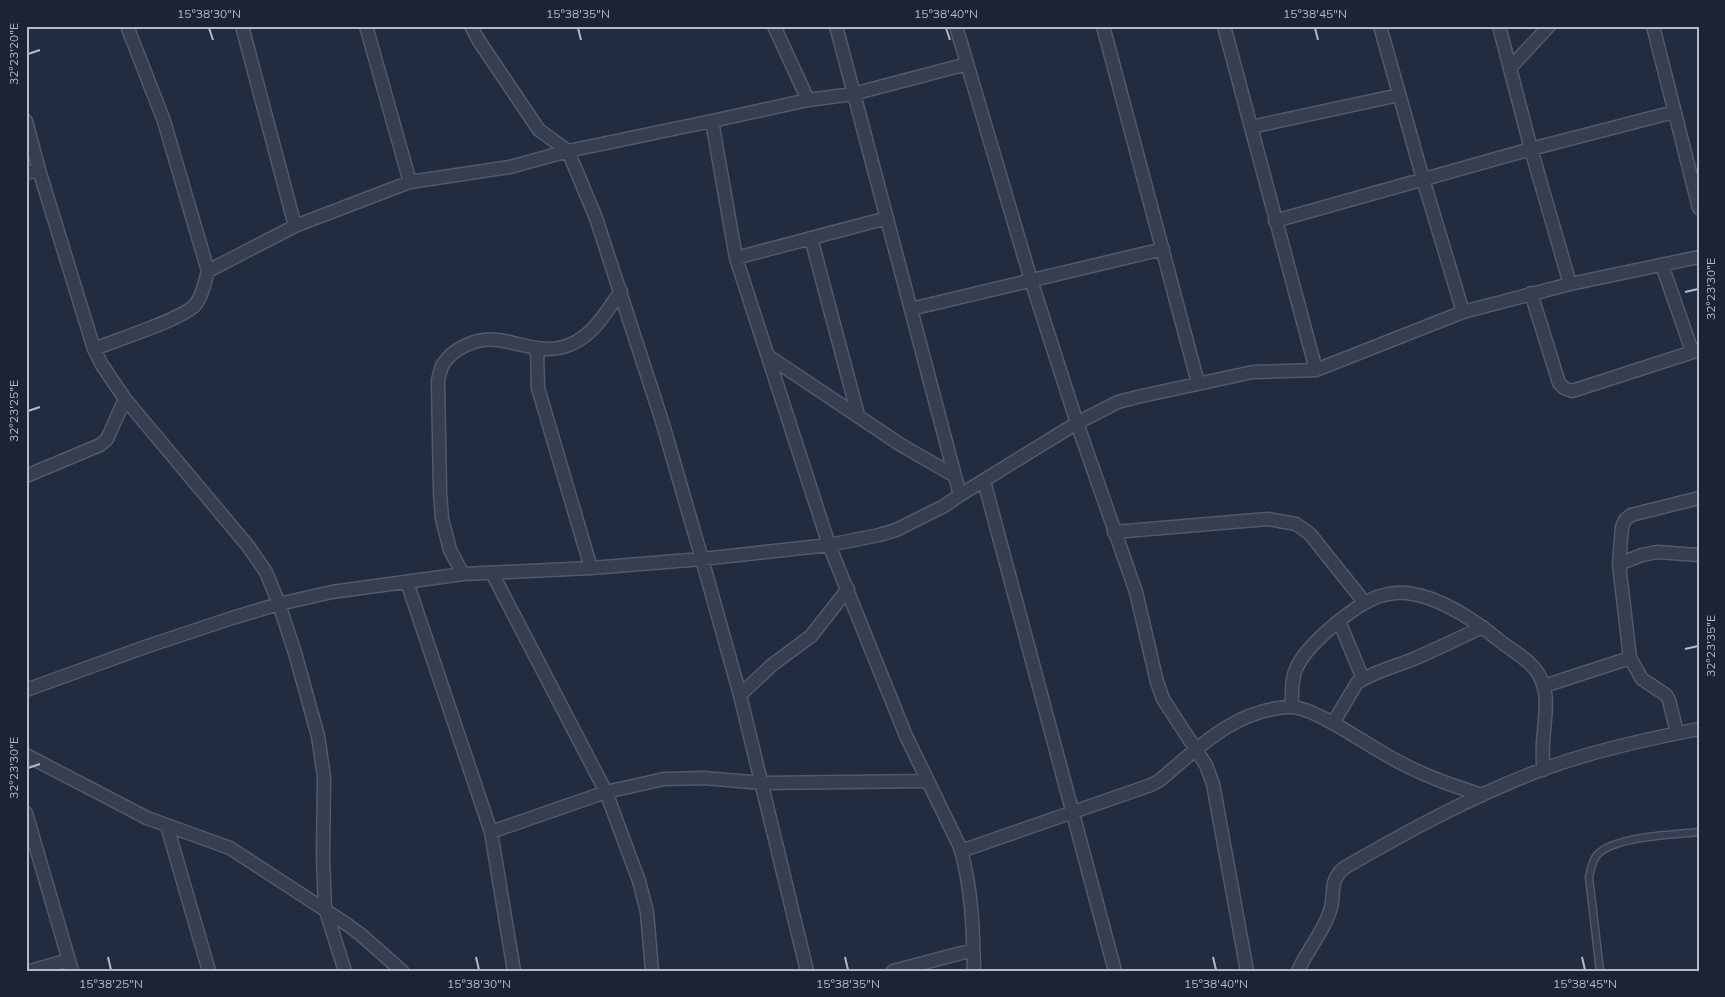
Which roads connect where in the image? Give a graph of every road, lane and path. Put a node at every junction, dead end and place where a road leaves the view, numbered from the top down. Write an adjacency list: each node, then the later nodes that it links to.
1 (127, 26): 38 (street)
2 (242, 26): 32 (street)
3 (366, 26): 28 (street)
4 (471, 26): 24 (street)
5 (774, 26): 18 (street)
6 (836, 26): 16 (street)
7 (956, 26): 14 (street)
8 (1103, 26): 34 (street)
9 (1224, 26): 22 (street)
10 (1380, 26): 17 (street)
11 (1499, 26): 15 (street)
12 (1549, 26): 15 (street)
13 (1653, 26): 19 (street)
14 (967, 64): 16 (street); 39 (street)
15 (1510, 68): 23 (street)
16 (854, 94): 18 (street); 30 (street)
17 (1399, 95): 22 (street); 27 (street)
18 (808, 100): 21 (street)
19 (1674, 112): 23 (street); 29 (street)
20 (26, 121): 25 (street)
21 (712, 121): 24 (street); 36 (street)
22 (1251, 127): 31 (street)
23 (1531, 149): 27 (street); 40 (street)
24 (568, 152): 28 (street); 41 (street)
25 (39, 170): 26 (street); 45 (street)
26 (26, 173)
27 (1423, 179): 31 (street); 44 (street)
28 (410, 182): 32 (street)
29 (1699, 208)
30 (887, 218): 33 (street); 43 (street)
31 (1275, 221): 49 (street)
32 (295, 226): 38 (street)
33 (811, 238): 36 (street); 52 (street)
34 (1163, 249): 39 (street); 50 (street)
35 (1699, 257): 37 (street)
36 (736, 258): 48 (street)
37 (1662, 265): 40 (street); 47 (street)
38 (208, 271): 45 (street)
39 (1031, 280): 43 (street); 53 (street)
40 (1570, 284): 42 (street)
41 (621, 291): 46 (street); 62 (street)
42 (1531, 294): 44 (street); 47 (street)
43 (911, 309): 55 (street)
44 (1462, 312): 49 (street)
45 (94, 349): 51 (street)
46 (537, 349): 64 (street); 66 (street)
47 (1696, 351)
48 (768, 356): 52 (street); 60 (street)
49 (1316, 370): 50 (street)
50 (1198, 383): 53 (street)
51 (125, 399): 54 (street); 70 (street)
52 (858, 415): 55 (street)
53 (1077, 423): 56 (street); 59 (street)
54 (26, 476)
55 (956, 476): 57 (street)
56 (984, 481): 57 (street); 90 (street)
57 (960, 495): 60 (street)
58 (1699, 498): 63 (street)
59 (1114, 532): 69 (street); 82 (street)
60 (830, 545): 62 (street); 68 (street)
61 (1699, 555): 63 (street)
62 (702, 559): 64 (street); 77 (street)
63 (1619, 564): 73 (street)
64 (591, 568): 65 (street)
65 (492, 573): 66 (street); 87 (street)
66 (463, 574): 67 (street)
67 (407, 582): 70 (street); 92 (street)
68 (848, 589): 77 (street); 85 (street)
69 (1365, 603): 71 (street); 72 (street)
70 (278, 604): 76 (street); 95 (street)
71 (1339, 621): 74 (street); 78 (street)
72 (1483, 627): 74 (street); 75 (street)
73 (1630, 658): 75 (street); 81 (street)
74 (1363, 679): 79 (street)
75 (1544, 686): 84 (street)
76 (26, 690)
77 (740, 694): 86 (street)
78 (1292, 707): 79 (street); 82 (street)
79 (1333, 723): 88 (street)
80 (1699, 729): 81 (street)
81 (1677, 733): 84 (street)
82 (1196, 749): 90 (street); 108 (street)
83 (26, 756): 91 (street)
84 (1543, 770): 88 (street)
85 (928, 781): 86 (street); 94 (street)
86 (762, 782): 87 (street); 104 (street)
87 (606, 792): 92 (street); 98 (street)
88 (1482, 795): 109 (street)
89 (26, 813): 97 (street)
90 (1072, 813): 94 (street); 107 (street)
91 (167, 826): 95 (street); 100 (street)
92 (491, 832): 103 (street)
93 (1699, 832): 110 (lane)
94 (961, 852): 96 (street)
95 (325, 908): 101 (street); 102 (street)
96 (973, 950): 105 (street); 106 (street)
97 (70, 965): 99 (street)
98 (649, 970)
99 (30, 971)
100 (210, 971)
101 (345, 971)
102 (402, 971)
103 (514, 971)
104 (808, 971)
105 (893, 971)
106 (974, 971)
107 (1115, 971)
108 (1246, 971)
109 (1298, 971)
110 (1600, 971)

